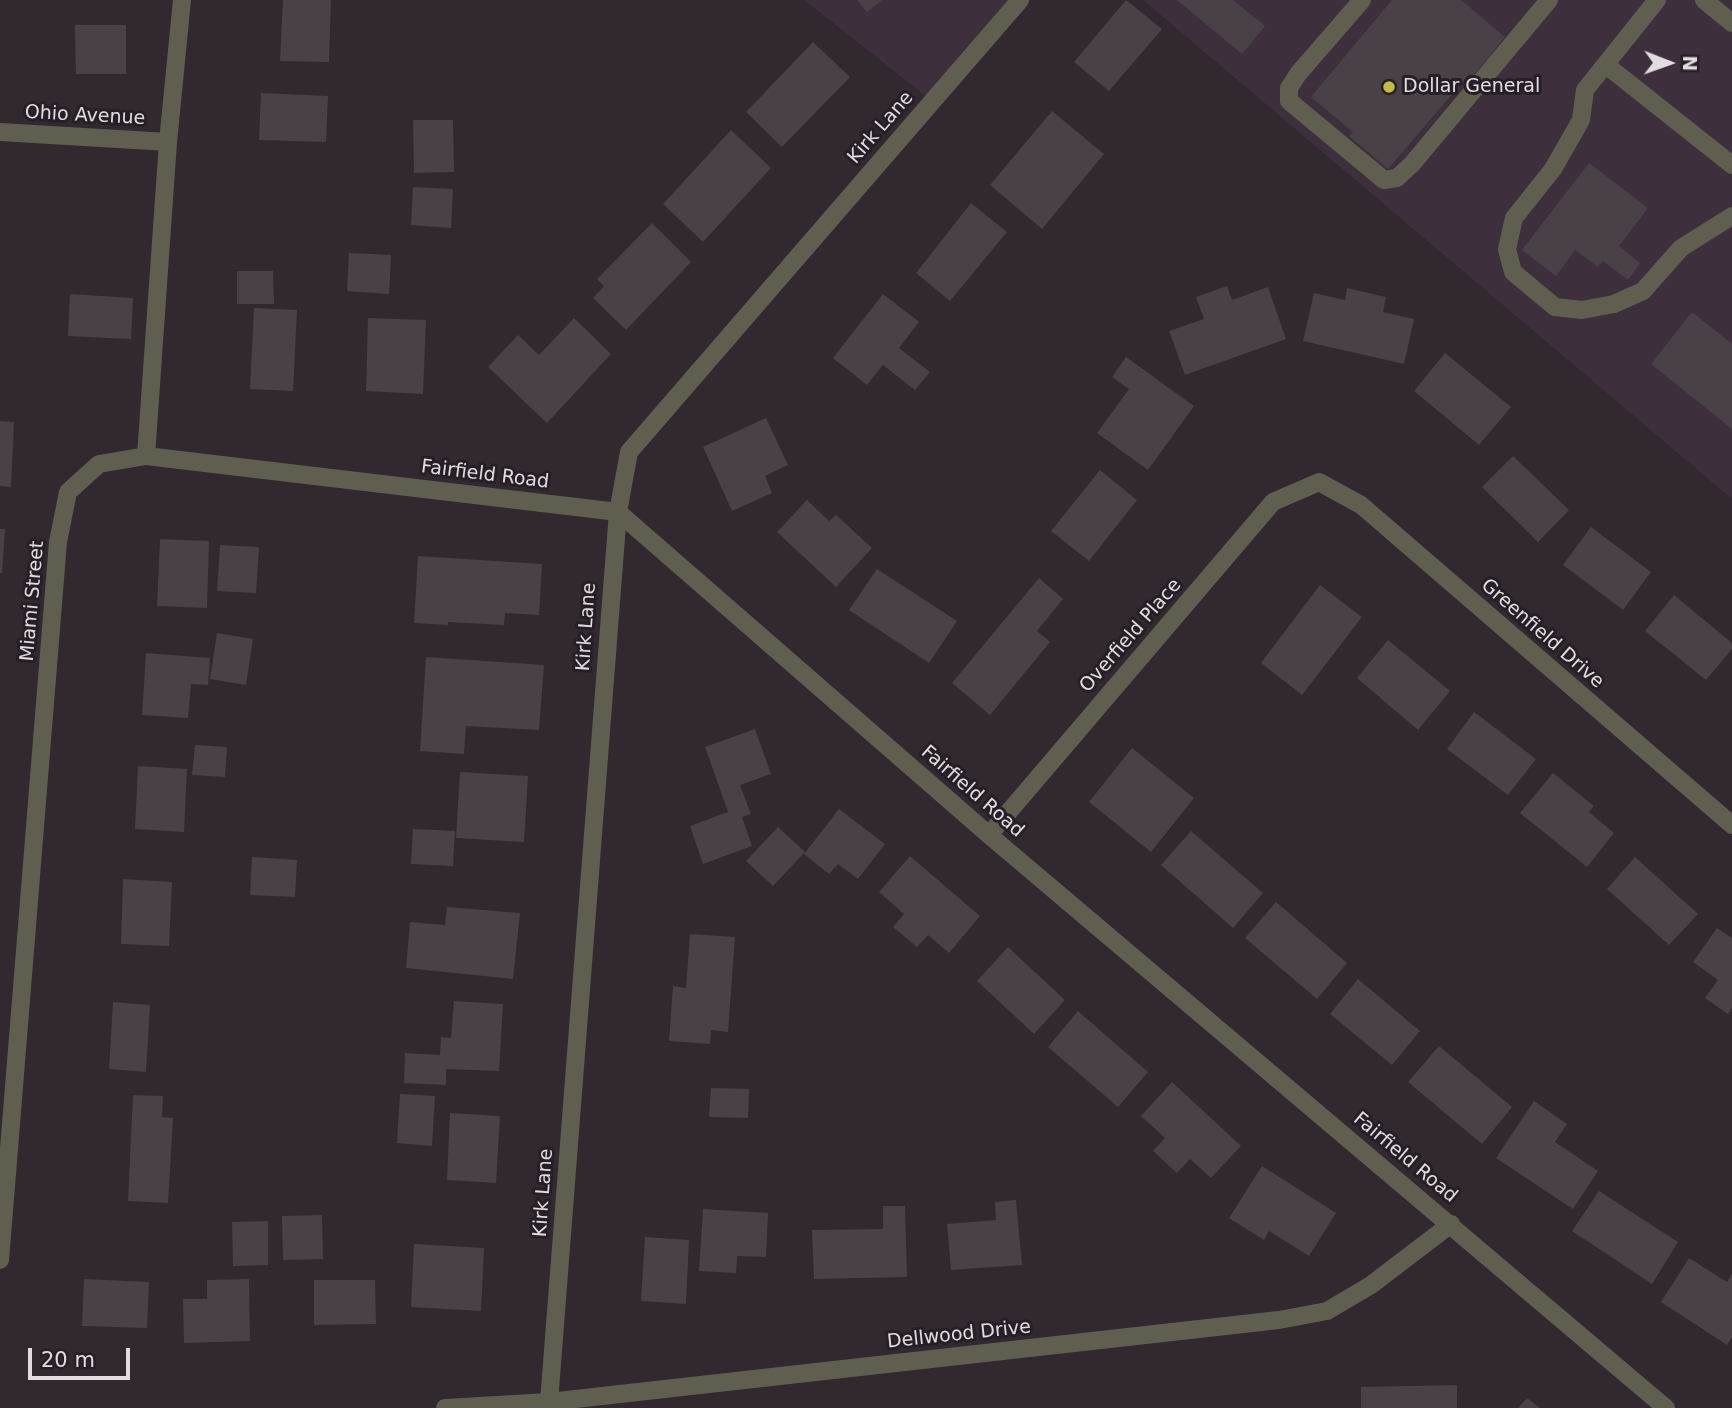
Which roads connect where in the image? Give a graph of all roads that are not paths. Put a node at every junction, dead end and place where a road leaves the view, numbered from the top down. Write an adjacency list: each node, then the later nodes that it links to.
1 (182, 0): 10 (street)
2 (1020, 0): 15 (street, Kirk Lane)
3 (1362, 0): 4 (street)
4 (1548, 0)
5 (1657, 0): 8 (street)
6 (1704, 0): 7 (street)
7 (1732, 23)
8 (1606, 65): 11 (street); 12 (street)
9 (0, 132): 10 (street, Ohio Avenue)
10 (168, 142): 13 (street)
11 (1732, 165)
12 (1732, 216)
13 (146, 456): 15 (street, Fairfield Road); 19 (street, Miami Street)
14 (1319, 482): 16 (street, Greenfield Drive); 17 (street, Overfield Place)
15 (618, 512): 17 (street, Fairfield Road); 20 (street, Kirk Lane)
16 (1732, 825)
17 (989, 835): 18 (street, Fairfield Road)
18 (1451, 1224): 20 (street, Dellwood Drive); 22 (street, Fairfield Road)
19 (0, 1259)
20 (549, 1402): 21 (street, Dellwood Drive)
21 (444, 1408)
22 (1666, 1408)

